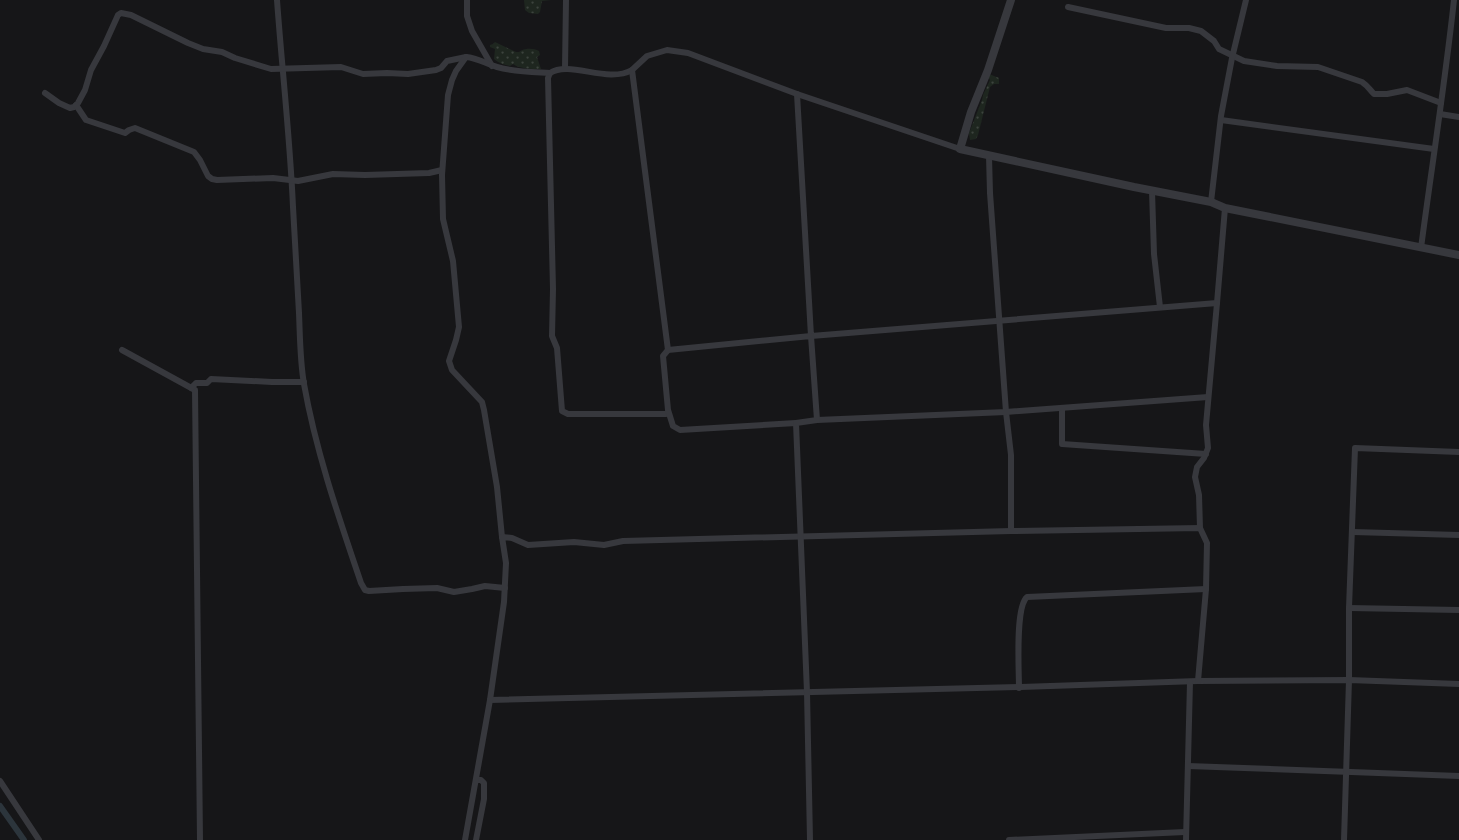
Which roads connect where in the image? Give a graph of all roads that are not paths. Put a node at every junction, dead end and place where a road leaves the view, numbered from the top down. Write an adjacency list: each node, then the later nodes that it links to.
1 (277, 0): 12 (street)
2 (467, 0): 10 (street)
3 (566, 0): 11 (street)
4 (1011, 0): 22 (street)
5 (1246, 0): 8 (street)
6 (1454, 0): 17 (street)
7 (1068, 7): 8 (street)
8 (1232, 56): 17 (street); 21 (street)
9 (466, 58): 10 (street); 12 (street); 25 (street)
10 (492, 66): 14 (street)
11 (565, 68): 13 (street); 14 (street)
12 (282, 69): 18 (street); 26 (street)
13 (632, 70): 16 (street); 37 (street)
14 (550, 73): 43 (street)
15 (45, 92): 18 (street)
16 (796, 94): 22 (street); 35 (street)
17 (1441, 103): 19 (street)
18 (76, 105): 26 (street)
19 (1440, 114): 20 (street); 23 (street)
20 (1459, 117)
21 (1221, 120): 23 (street); 28 (street)
22 (960, 149): 24 (street)
23 (1434, 149): 30 (street)
24 (989, 156): 27 (street); 34 (street)
25 (442, 170): 26 (street); 52 (street)
26 (292, 181): 38 (street)
27 (1152, 191): 28 (street); 33 (street)
28 (1211, 202): 29 (street)
29 (1225, 208): 30 (street); 32 (street)
30 (1421, 248): 31 (street)
31 (1459, 255)
32 (1217, 303): 33 (street); 40 (street)
33 (1160, 308): 34 (street)
34 (1000, 320): 35 (street); 42 (street)
35 (811, 336): 37 (street); 44 (street)
36 (122, 350): 39 (street)
37 (668, 350): 45 (street)
38 (304, 382): 39 (street); 54 (street)
39 (191, 388): 72 (street)
40 (1208, 397): 41 (street); 47 (street)
41 (1062, 408): 42 (street); 47 (street)
42 (1006, 412): 44 (street); 49 (street)
43 (666, 414)
44 (817, 420): 45 (street)
45 (796, 423): 53 (street)
46 (1459, 452): 50 (street)
47 (1206, 454): 48 (street)
48 (1200, 528): 49 (street); 55 (street)
49 (1011, 531): 53 (street)
50 (1352, 532): 51 (street); 56 (street)
51 (1459, 535)
52 (502, 537): 53 (street); 54 (street)
53 (800, 537): 63 (street)
54 (504, 588): 64 (street)
55 (1206, 589): 59 (street); 62 (street)
56 (1349, 608): 57 (street); 58 (street)
57 (1459, 610)
58 (1349, 680): 59 (street); 61 (street); 66 (street)
59 (1198, 681): 60 (street)
60 (1190, 682): 62 (street); 65 (street)
61 (1459, 684)
62 (1019, 688): 63 (street)
63 (807, 692): 64 (street); 75 (street)
64 (490, 700): 68 (street)
65 (1188, 766): 66 (street); 70 (street)
66 (1346, 771): 67 (street); 78 (street)
67 (1459, 776)
68 (476, 780): 73 (street); 74 (street)
69 (0, 781): 71 (street)
70 (1186, 832): 76 (street); 77 (street)
71 (39, 840)
72 (200, 840)
73 (465, 840)
74 (476, 840)
75 (810, 840)
76 (1009, 840)
77 (1186, 840)
78 (1344, 840)

